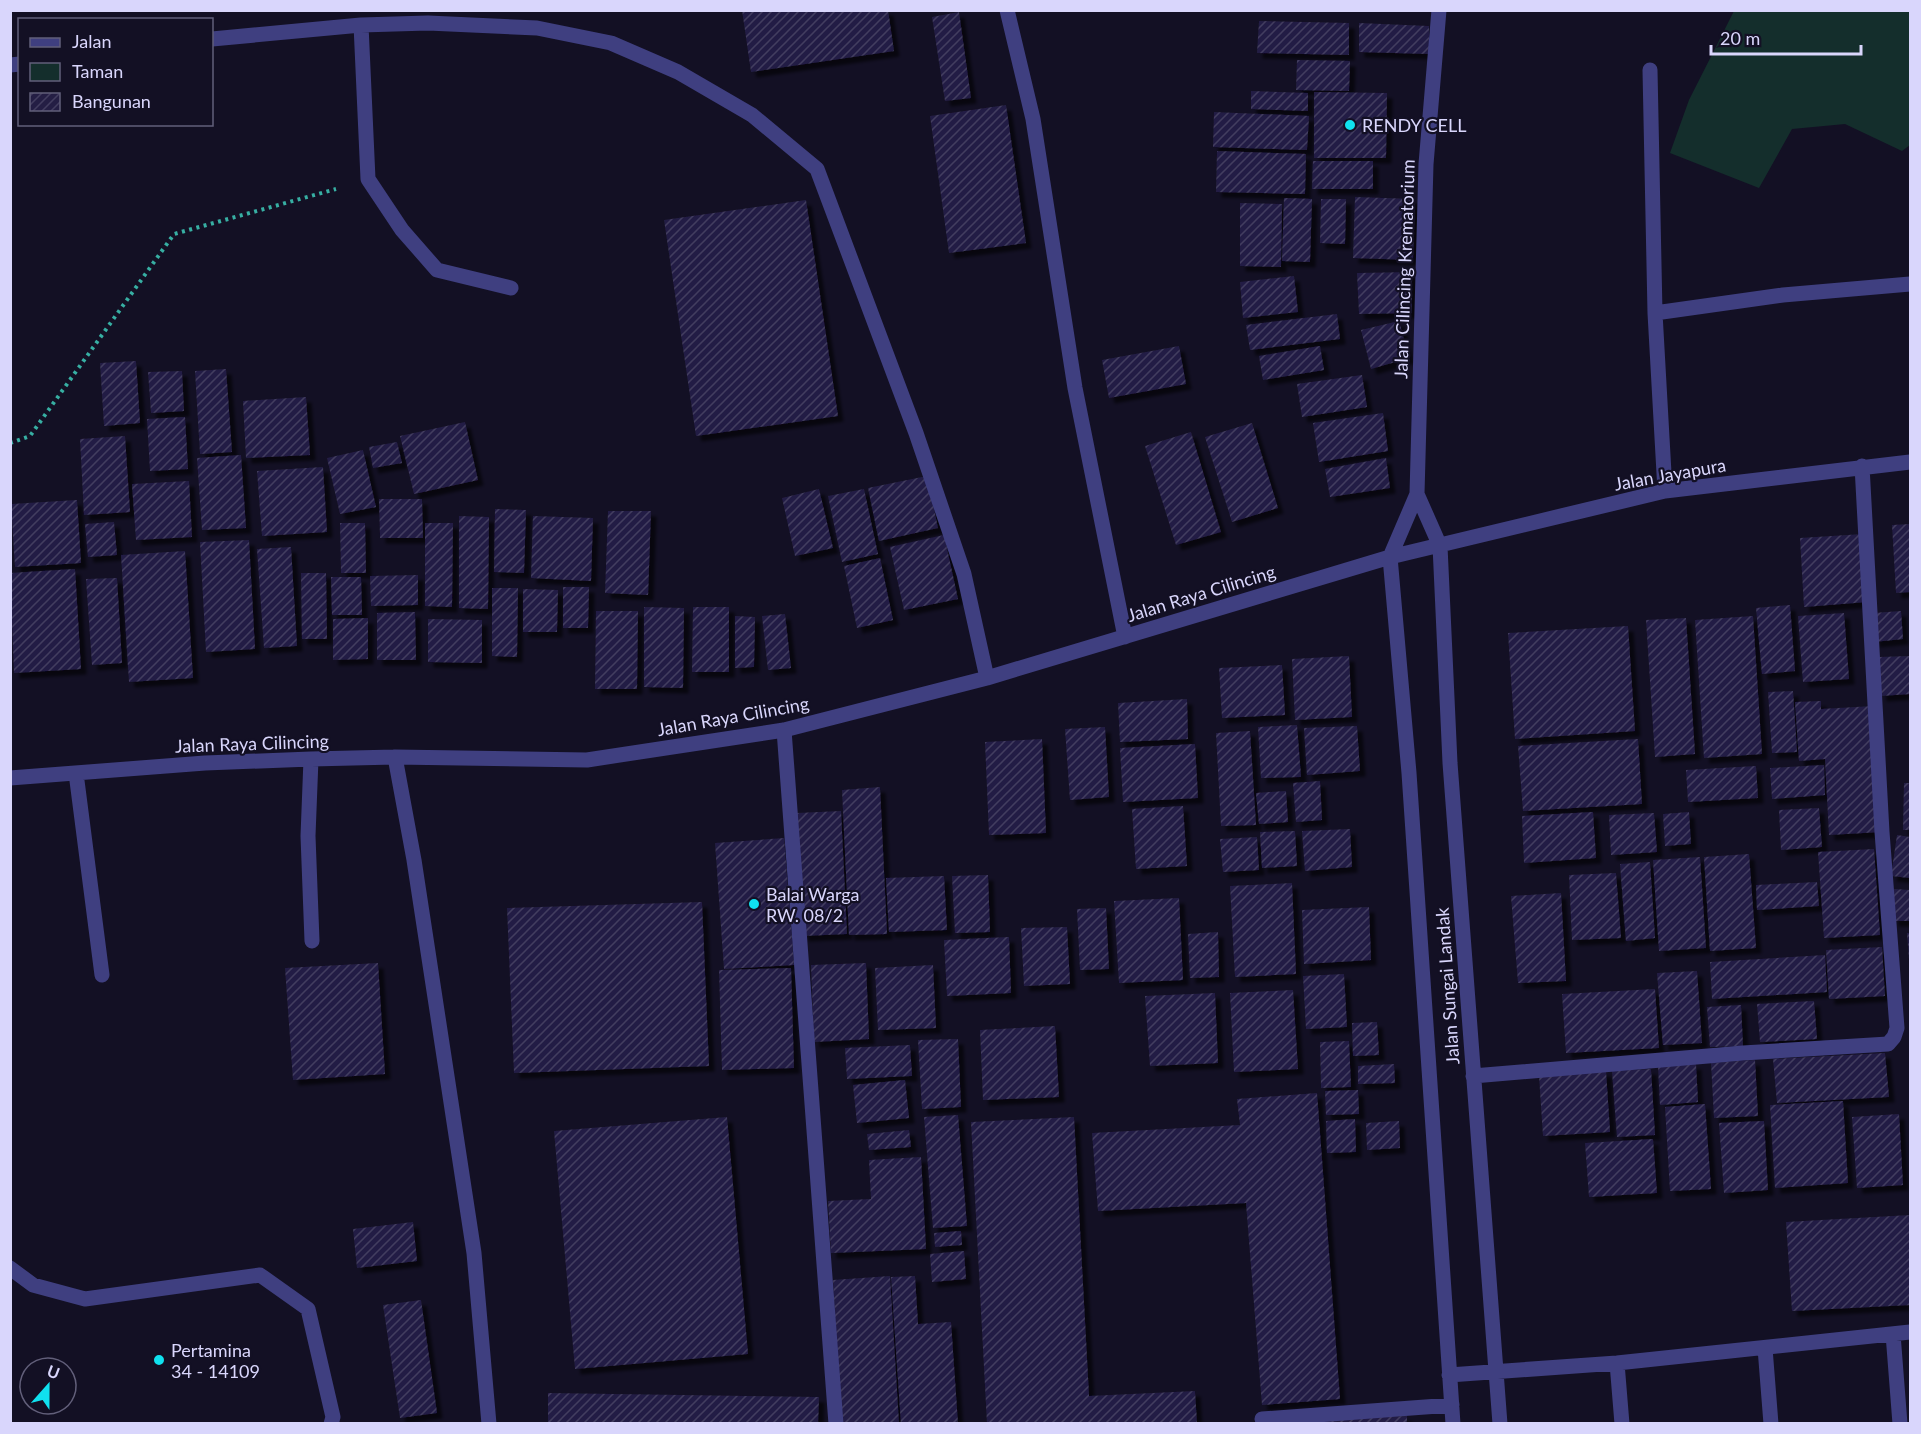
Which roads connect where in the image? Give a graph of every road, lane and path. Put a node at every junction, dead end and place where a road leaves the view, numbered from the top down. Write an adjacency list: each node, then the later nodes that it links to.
1 (1007, 10): 17 (street)
2 (1439, 10): 14 (street, Jalan Cilincing Krematorium)
3 (361, 25): 4 (street); 6 (street); 18 (street)
4 (213, 39)
5 (1650, 70): 9 (street)
6 (368, 180): 8 (street); 10 (path)
7 (1911, 284): 9 (street)
8 (511, 288)
9 (1655, 313): 13 (street)
10 (10, 443)
11 (1911, 462): 12 (street, Jalan Jayapura)
12 (1862, 466): 13 (street, Jalan Jayapura); 26 (street)
13 (1665, 491): 15 (street, Jalan Jayapura)
14 (1417, 494): 15 (street, Jalan Cilincing Krematorium); 16 (street, Jalan Cilincing Krematorium)
15 (1440, 546): 16 (street, Jalan Raya Cilincing); 26 (street, Jalan Sungai Landak)
16 (1390, 557): 17 (street, Jalan Raya Cilincing); 33 (street, Jalan Sungai Landak)
17 (1125, 637): 18 (street, Jalan Raya Cilincing)
18 (987, 678): 19 (street, Jalan Raya Cilincing)
19 (784, 730): 20 (street, Jalan Raya Cilincing); 38 (street)
20 (395, 757): 21 (street, Jalan Raya Cilincing); 37 (street)
21 (311, 759): 22 (street, Jalan Raya Cilincing); 24 (street)
22 (76, 773): 23 (street, Jalan Raya Cilincing); 25 (street)
23 (10, 778)
24 (312, 941)
25 (102, 975)
26 (1473, 1076): 32 (street, Jalan Sungai Landak)
27 (10, 1268): 36 (street)
28 (1911, 1332): 29 (street)
29 (1893, 1334): 30 (street); 43 (street)
30 (1765, 1348): 31 (street); 42 (street)
31 (1617, 1363): 32 (street); 41 (street)
32 (1496, 1370): 33 (street); 40 (street, Jalan Sungai Landak)
33 (1449, 1375): 34 (street, Jalan Sungai Landak)
34 (1452, 1405): 35 (street); 39 (street, Jalan Sungai Landak)
35 (1262, 1419)
36 (331, 1424)
37 (489, 1424)
38 (836, 1424)
39 (1453, 1424)
40 (1500, 1424)
41 (1622, 1424)
42 (1771, 1424)
43 (1900, 1424)

